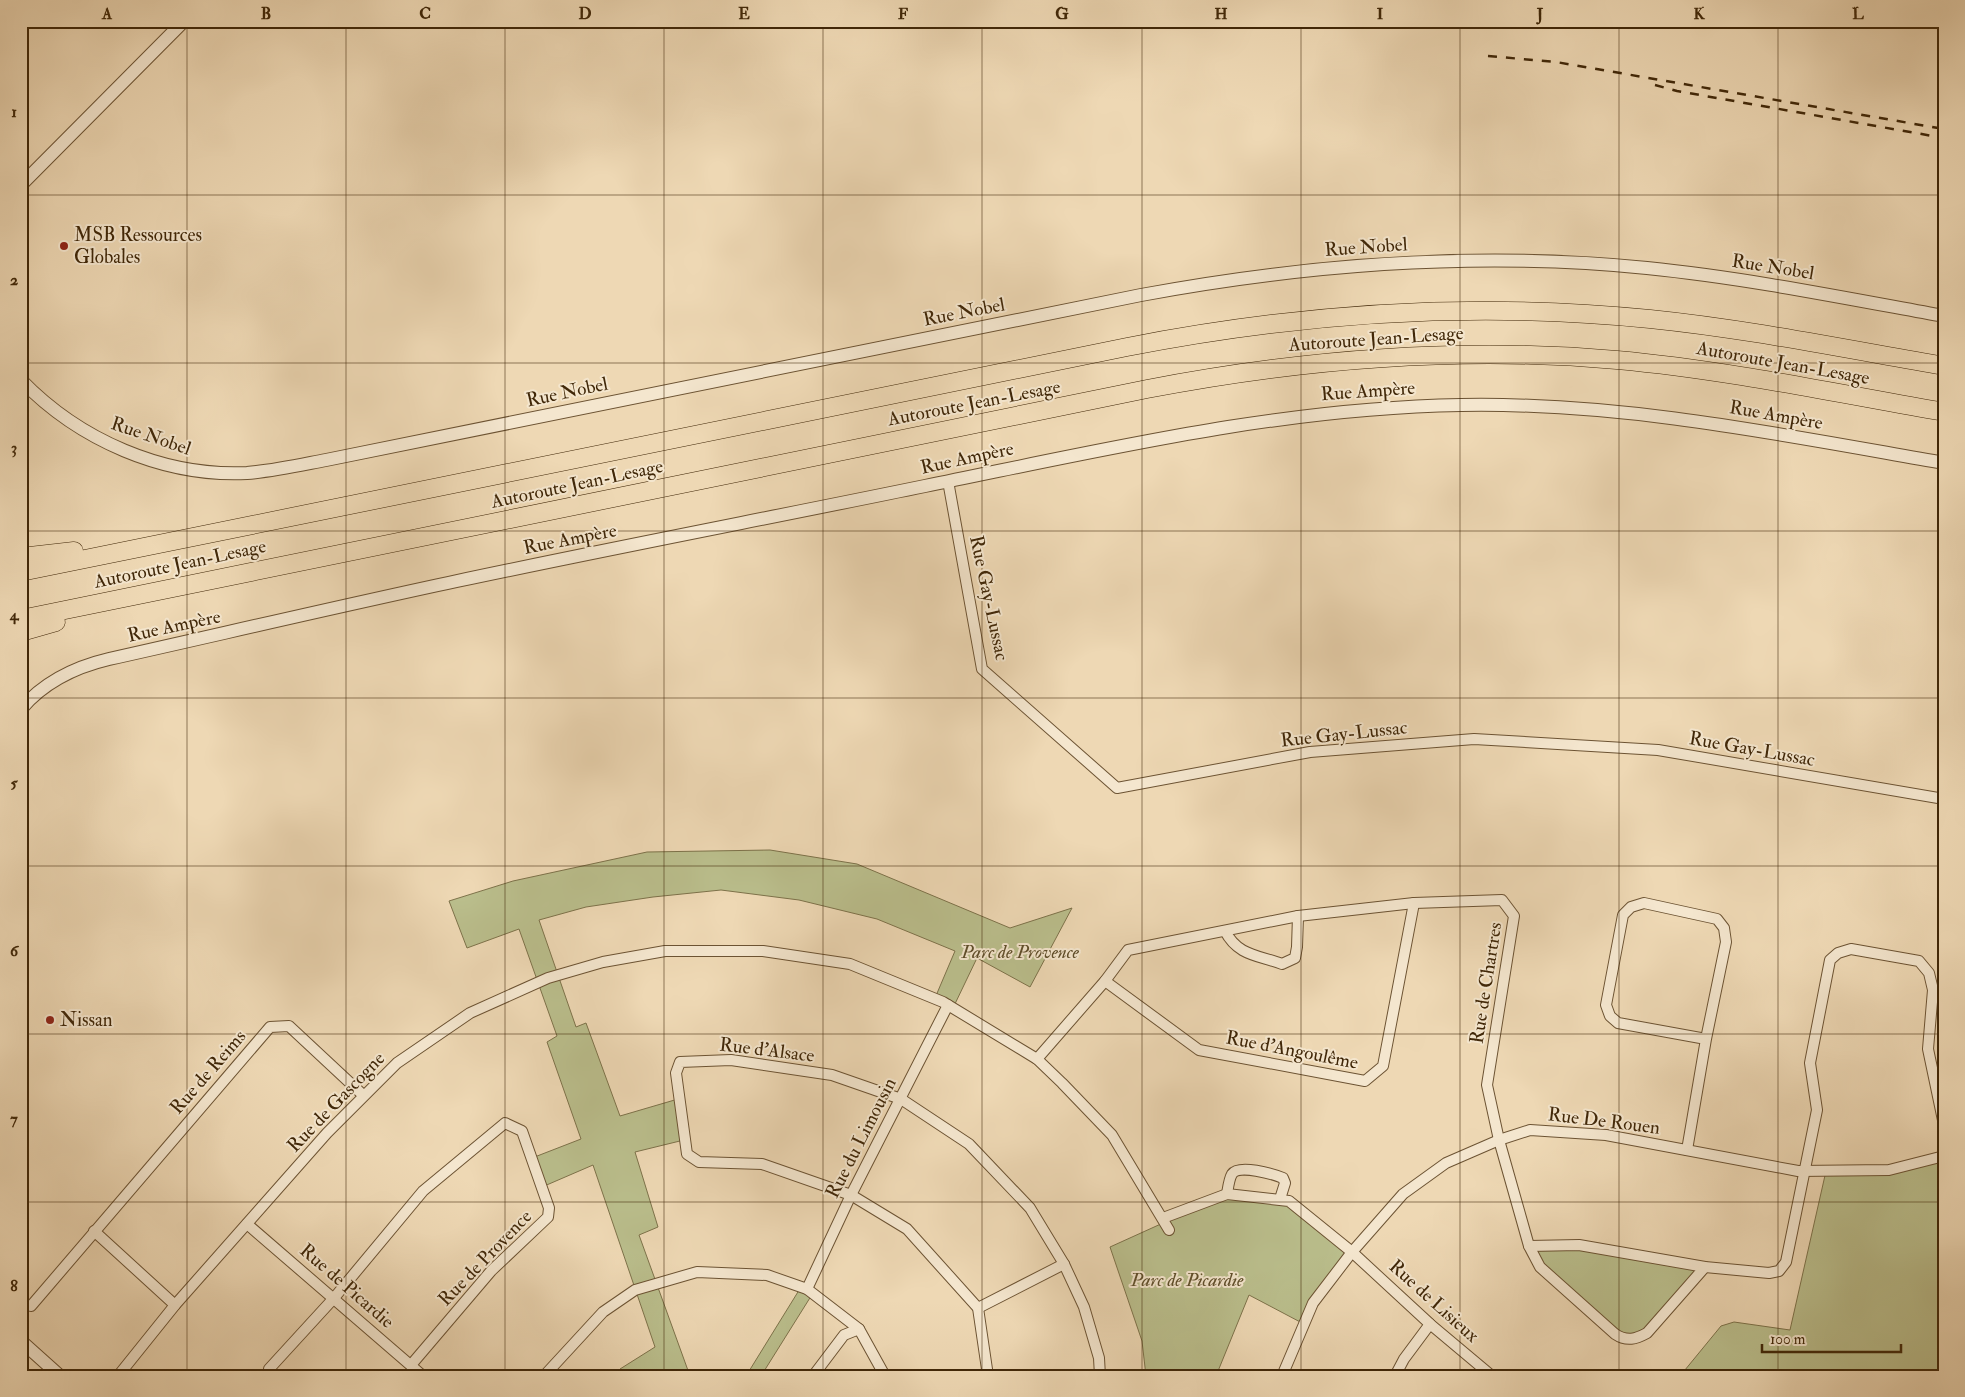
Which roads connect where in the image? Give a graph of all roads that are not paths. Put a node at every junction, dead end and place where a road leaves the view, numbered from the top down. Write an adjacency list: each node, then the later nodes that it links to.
1 (184, 21): 2 (street)
2 (21, 185)
3 (1944, 316): 5 (street, Rue Nobel)
4 (1944, 366): 9 (highway, Autoroute Jean-Lesage)
5 (21, 380)
6 (1944, 412): 12 (highway, Autoroute Jean-Lesage)
7 (1944, 463): 8 (street, Rue Ampère)
8 (948, 482): 15 (street, Rue Ampère); 16 (street, Rue Gay-Lussac)
9 (171, 541): 10 (highway); 11 (highway, Autoroute Jean-Lesage)
10 (21, 557)
11 (21, 572)
12 (161, 589): 13 (highway, Autoroute Jean-Lesage); 14 (highway)
13 (21, 619)
14 (21, 632)
15 (21, 709)
16 (1944, 799)
17 (1414, 902): 18 (street, Rue de Chartres); 20 (street, Rue d'Angoulême); 27 (street, Rue de Chartres)
18 (1298, 916): 19 (street, Rue de Chartres); 19 (street)
19 (1225, 931): 20 (street, Rue de Chartres)
20 (1105, 981): 23 (street, Rue de Chartres)
21 (948, 1005): 23 (street, Rue de Gascogne); 24 (street, Rue de Gascogne); 25 (street, Rue du Limousin)
22 (1706, 1039): 22 (street); 28 (street)
23 (1037, 1059): 34 (street, Rue de Gascogne)
24 (363, 1095): 35 (street, Rue de Gascogne); 37 (street, Rue de Reims)
25 (901, 1099): 32 (street, Rue du Limousin); 32 (street, Rue d'Alsace); 40 (street)
26 (1944, 1125): 30 (street)
27 (1499, 1140): 28 (street, Rue De Rouen); 38 (street, Rue de Chartres); 39 (street, Rue De Rouen)
28 (1687, 1150): 30 (street, Rue De Rouen)
29 (1944, 1156): 30 (street, Rue De Rouen)
30 (1803, 1171): 41 (street)
31 (1227, 1194): 33 (street); 33 (street); 34 (street)
32 (851, 1195): 42 (street, Rue du Limousin); 46 (street)
33 (1280, 1199): 39 (street, Rue de Lisieux)
34 (1163, 1218): 36 (street, Rue de Gascogne)
35 (247, 1224): 43 (street, Rue de Picardie); 44 (street, Rue de Gascogne)
36 (1169, 1230)
37 (94, 1232): 44 (street); 45 (street, Rue de Reims)
38 (1529, 1246): 41 (street); 41 (street, Rue de Chartres)
39 (1352, 1252): 47 (street, Rue de Lisieux); 60 (street, Rue De Rouen)
40 (1064, 1264): 46 (street); 59 (street)
41 (1705, 1267)
42 (807, 1289): 48 (street); 55 (street)
43 (334, 1298): 50 (street, Rue de Picardie); 50 (street, Rue de Provence); 53 (street)
44 (175, 1305): 52 (street, Rue de Gascogne)
45 (31, 1306)
46 (978, 1308): 58 (street)
47 (1430, 1324): 61 (street); 62 (street, Rue de Lisieux)
48 (859, 1329): 56 (street); 57 (street)
49 (21, 1341): 51 (street)
50 (411, 1365): 54 (street, Rue de Picardie)
51 (60, 1376)
52 (118, 1376)
53 (270, 1376)
54 (423, 1376)
55 (544, 1376)
56 (814, 1376)
57 (885, 1376)
58 (988, 1376)
59 (1100, 1376)
60 (1282, 1376)
61 (1395, 1376)
62 (1492, 1376)

